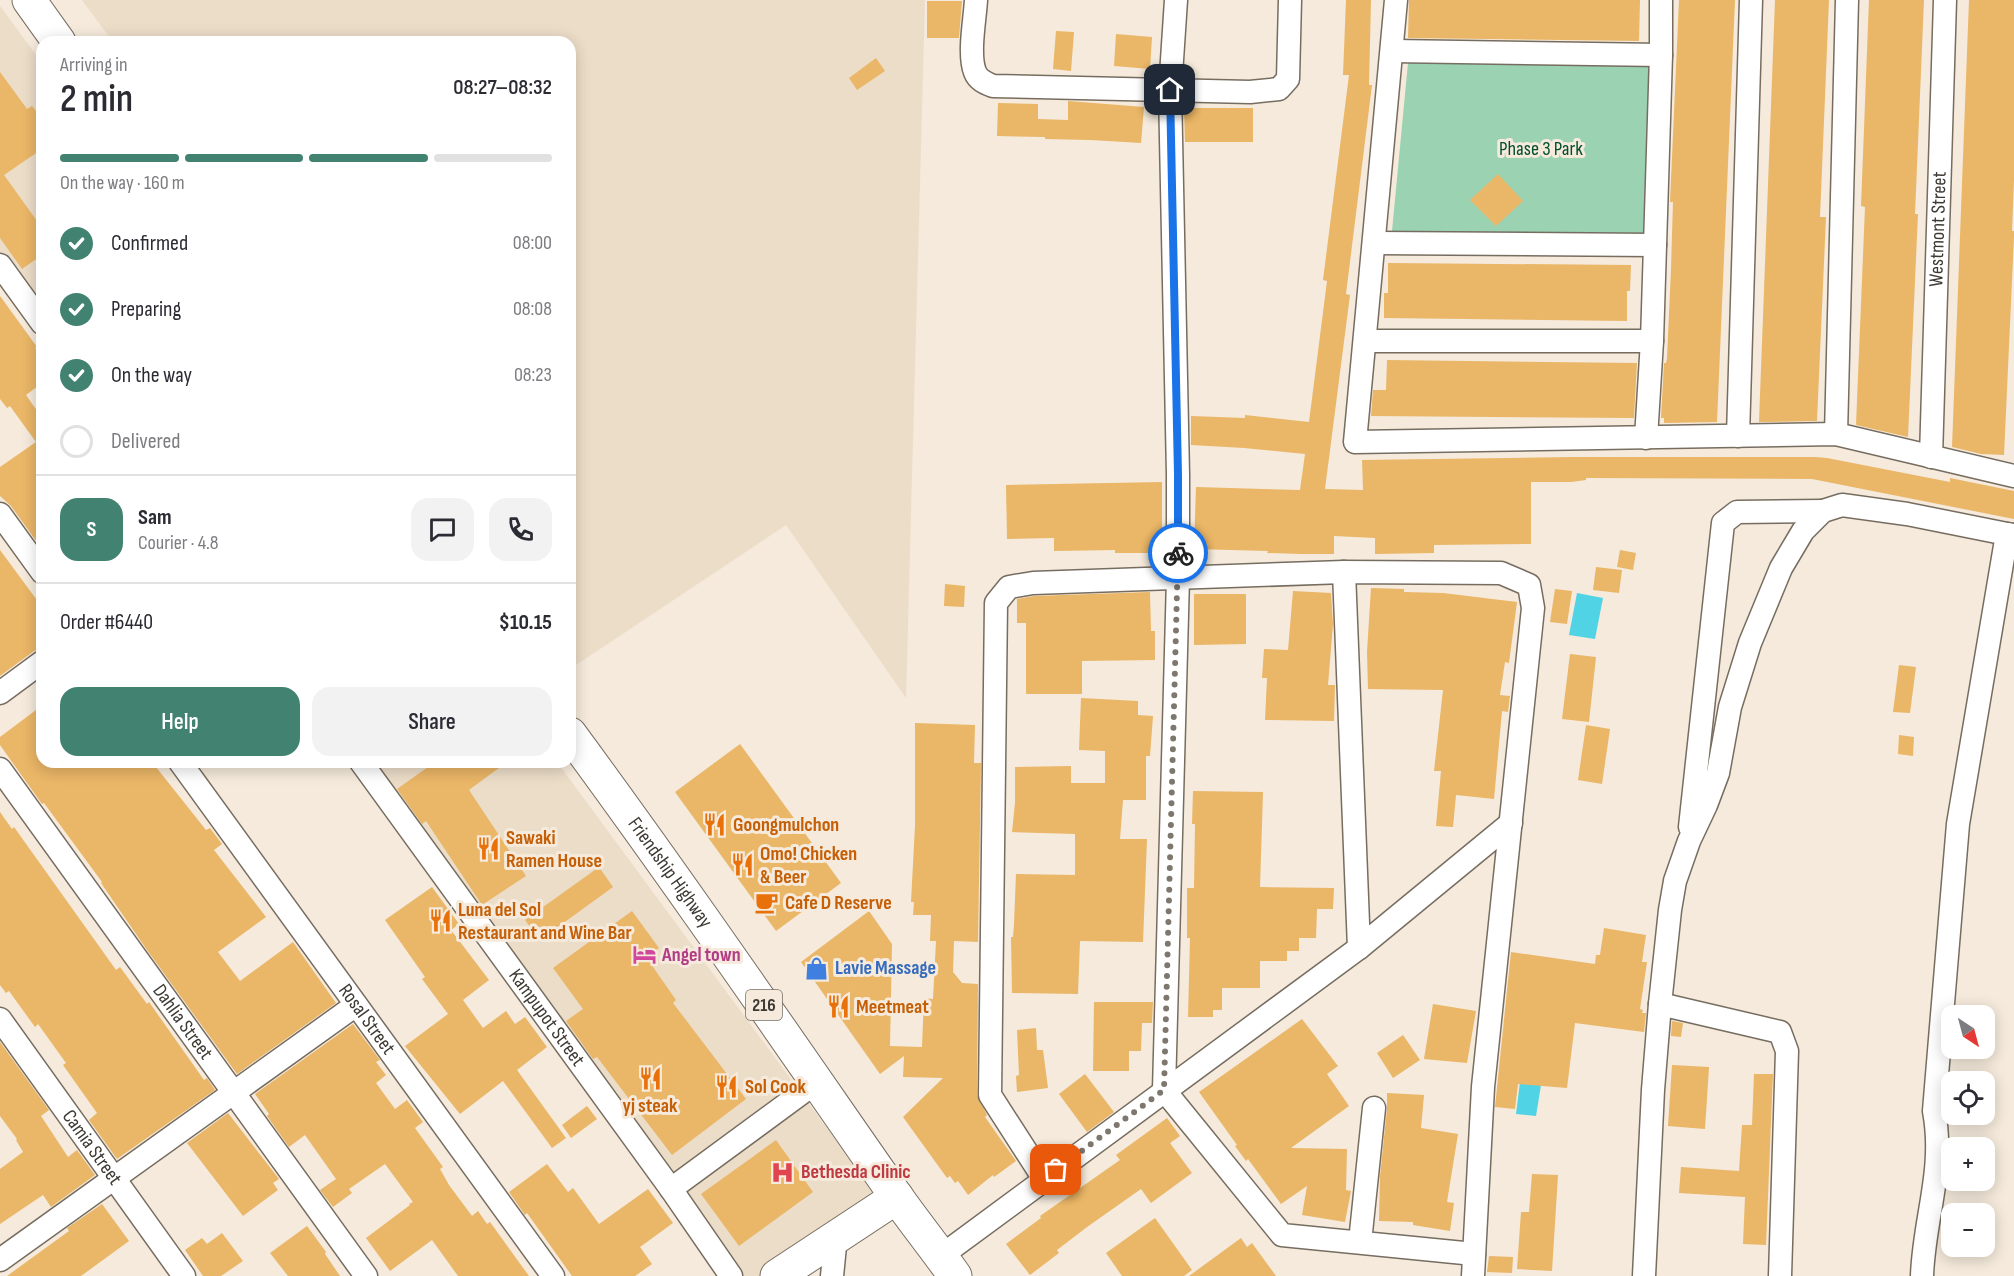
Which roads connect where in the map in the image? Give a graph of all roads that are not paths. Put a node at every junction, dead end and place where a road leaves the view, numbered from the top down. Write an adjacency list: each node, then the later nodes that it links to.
1 (29, 0): 10 (main road)
2 (976, 0): 13 (street)
3 (1176, 0): 13 (street)
4 (1290, 0): 13 (street)
5 (1396, 0): 11 (street)
6 (1661, 0): 12 (street)
7 (1751, 0): 21 (street)
8 (1847, 0): 20 (street)
9 (1945, 0): 23 (street, Westmont Street)
10 (55, 36)
11 (1393, 51): 12 (street); 14 (street)
12 (1661, 55): 15 (street)
13 (1170, 90): 30 (street)
14 (1375, 243): 15 (street); 18 (street)
15 (1654, 245): 19 (street)
16 (0, 266): 17 (street)
17 (36, 315)
18 (1365, 341): 19 (street); 22 (street)
19 (1652, 341): 22 (street)
20 (1836, 434): 21 (street); 23 (street)
21 (1738, 436): 22 (street)
22 (1646, 438)
23 (1931, 457): 24 (street)
24 (2014, 476)
25 (1823, 511): 27 (street); 38 (street); 38 (street)
26 (0, 514): 28 (street)
27 (2011, 534): 64 (street)
28 (36, 564)
29 (1344, 572): 30 (street); 37 (street); 39 (street)
30 (1178, 578): 44 (street); 48 (street)
31 (36, 666): 32 (street)
32 (0, 693)
33 (576, 742): 43 (main road, Friendship Highway / 216)
34 (184, 768): 41 (street, Rosal Street)
35 (365, 768): 49 (street, Kampupot Street)
36 (0, 769): 45 (street, Dahlia Street)
37 (1512, 823): 39 (street); 54 (street)
38 (1689, 841): 40 (street)
39 (1359, 948): 44 (street)
40 (1660, 1004): 62 (street); 63 (street)
41 (356, 1005): 45 (street); 59 (street, Rosal Street)
42 (0, 1019): 47 (street, Camia Street)
43 (818, 1081): 49 (street); 50 (main road, Friendship Highway / 216)
44 (1164, 1090): 48 (street); 51 (street)
45 (234, 1093): 47 (street); 58 (street, Dahlia Street)
46 (1374, 1107): 51 (street)
47 (114, 1178): 52 (street); 57 (street, Camia Street)
48 (1044, 1179): 55 (street)
49 (671, 1189): 60 (street, Kampupot Street)
50 (897, 1197): 53 (main road); 55 (main road, Friendship Highway / 216)
51 (1360, 1242): 54 (street)
52 (0, 1260): 56 (street)
53 (822, 1260): 61 (main road)
54 (1474, 1265)
55 (948, 1266)
56 (12, 1276)
57 (184, 1276)
58 (366, 1276)
59 (553, 1276)
60 (731, 1276)
61 (777, 1276)
62 (1644, 1276)
63 (1780, 1276)
64 (1922, 1276)

